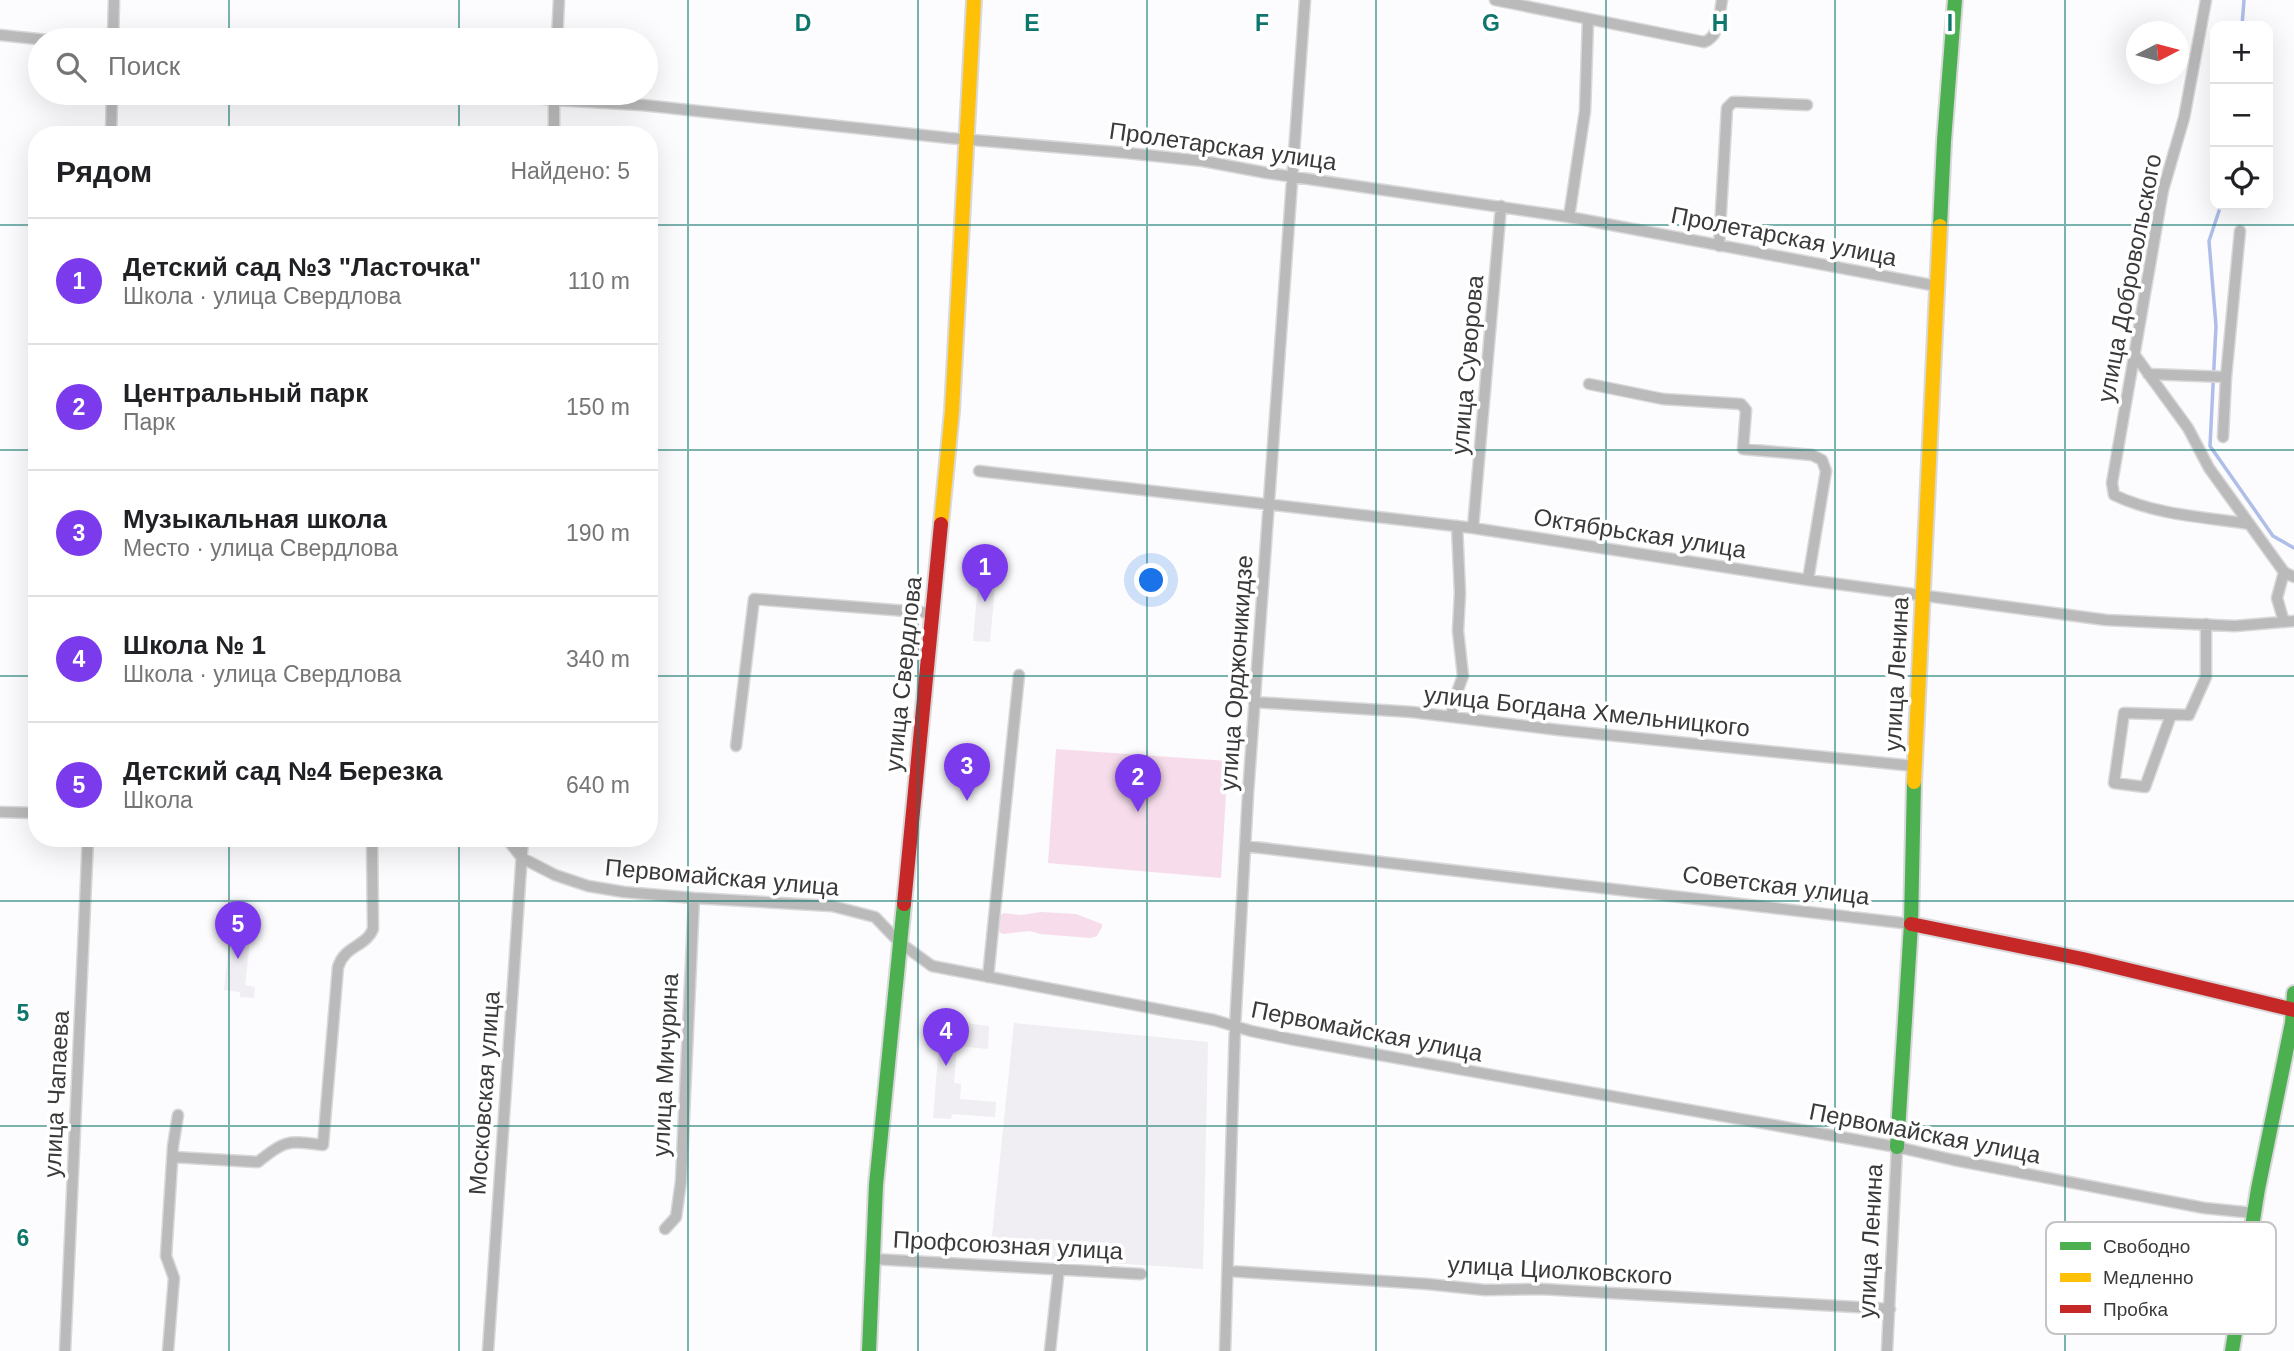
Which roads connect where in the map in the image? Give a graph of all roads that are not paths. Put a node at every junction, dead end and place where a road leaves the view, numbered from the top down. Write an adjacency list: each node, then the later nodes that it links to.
1 (114, 0): 10 (street)
2 (559, 0): 11 (street)
3 (974, 0): 20 (street, улица Свердлова)
4 (1305, 0): 21 (street, улица Орджоникидзе)
5 (1495, 0): 9 (street)
6 (1722, 0): 9 (street)
7 (1955, 0): 26 (street, улица Ленина)
8 (2206, 0): 27 (street, улица Добровольского)
9 (1588, 20): 23 (street)
10 (113, 28)
11 (557, 28)
12 (0, 35): 13 (street)
13 (28, 38)
14 (112, 105): 18 (street)
15 (554, 105): 19 (street)
16 (642, 105): 20 (street, Пролетарская улица)
17 (1807, 105): 25 (street)
18 (111, 126)
19 (554, 126)
20 (967, 139): 21 (street, Пролетарская улица); 40 (street, улица Свердлова)
21 (1293, 176): 22 (street, Пролетарская улица); 33 (street, улица Орджоникидзе)
22 (1500, 206): 23 (street, Пролетарская улица); 36 (street, улица Суворова)
23 (1569, 217): 25 (street, Пролетарская улица)
24 (2240, 230): 29 (street)
25 (1719, 246): 26 (street, Пролетарская улица)
26 (1937, 286): 39 (street, улица Ленина)
27 (2134, 354): 28 (street); 34 (street, улица Добровольского)
28 (2148, 374): 29 (street); 34 (street)
29 (2226, 377): 31 (street)
30 (1589, 384): 38 (street)
31 (2223, 436)
32 (979, 471): 33 (street, Октябрьская улица)
33 (1270, 504): 35 (street, Октябрьская улица); 44 (street, улица Орджоникидзе)
34 (2249, 524): 37 (street)
35 (1457, 526): 36 (street, Октябрьская улица); 46 (street)
36 (1473, 528): 38 (street, Октябрьская улица)
37 (2289, 574): 41 (street)
38 (1808, 580): 39 (street, Октябрьская улица)
39 (1924, 595): 42 (street, Октябрьская улица); 48 (street, улица Ленина)
40 (932, 613): 47 (street); 59 (street, улица Свердлова)
41 (2289, 621): 42 (street, Октябрьская улица)
42 (2206, 624): 45 (street)
43 (1019, 675): 60 (street)
44 (1254, 702): 46 (street, улица Богдана Хмельницкого); 51 (street, улица Орджоникидзе)
45 (2171, 715): 45 (street)
46 (1451, 717): 48 (street, улица Богдана Хмельницкого)
47 (736, 747)
48 (1914, 766): 58 (street, улица Ленина)
49 (0, 812): 50 (street)
50 (28, 813)
51 (1245, 846): 58 (street, Советская улица); 63 (street, улица Орджоникидзе)
52 (89, 847): 75 (street, улица Чапаева)
53 (372, 847): 66 (street)
54 (513, 847): 56 (street, Первомайская улица)
55 (523, 847): 56 (street, Московская улица)
56 (522, 858): 57 (street, Первомайская улица); 77 (street, Московская улица)
57 (694, 898): 59 (street, Первомайская улица); 69 (street, улица Мичурина)
58 (1911, 924): 62 (street, Советская улица); 65 (street, улица Ленина)
59 (899, 942): 60 (street, Первомайская улица); 70 (street, улица Свердлова)
60 (988, 977): 63 (street, Первомайская улица)
61 (2294, 993): 62 (street)
62 (2293, 1010): 67 (street)
63 (1235, 1027): 65 (street, Первомайская улица); 72 (street, улица Орджоникидзе)
64 (178, 1115): 66 (street)
65 (1897, 1147): 67 (street, Первомайская улица); 74 (street, улица Ленина)
66 (173, 1157): 76 (street)
67 (2254, 1213): 68 (street)
68 (2253, 1222)
69 (665, 1229)
70 (873, 1259): 71 (street, Профсоюзная улица); 78 (street, улица Свердлова)
71 (1059, 1268): 73 (street, Профсоюзная улица); 79 (street)
72 (1228, 1272): 74 (street, улица Циолковского); 80 (street, улица Орджоникидзе)
73 (1141, 1274)
74 (1889, 1309): 81 (street, улица Ленина)
75 (65, 1351)
76 (169, 1351)
77 (488, 1351)
78 (869, 1351)
79 (1050, 1351)
80 (1225, 1351)
81 (1887, 1351)

